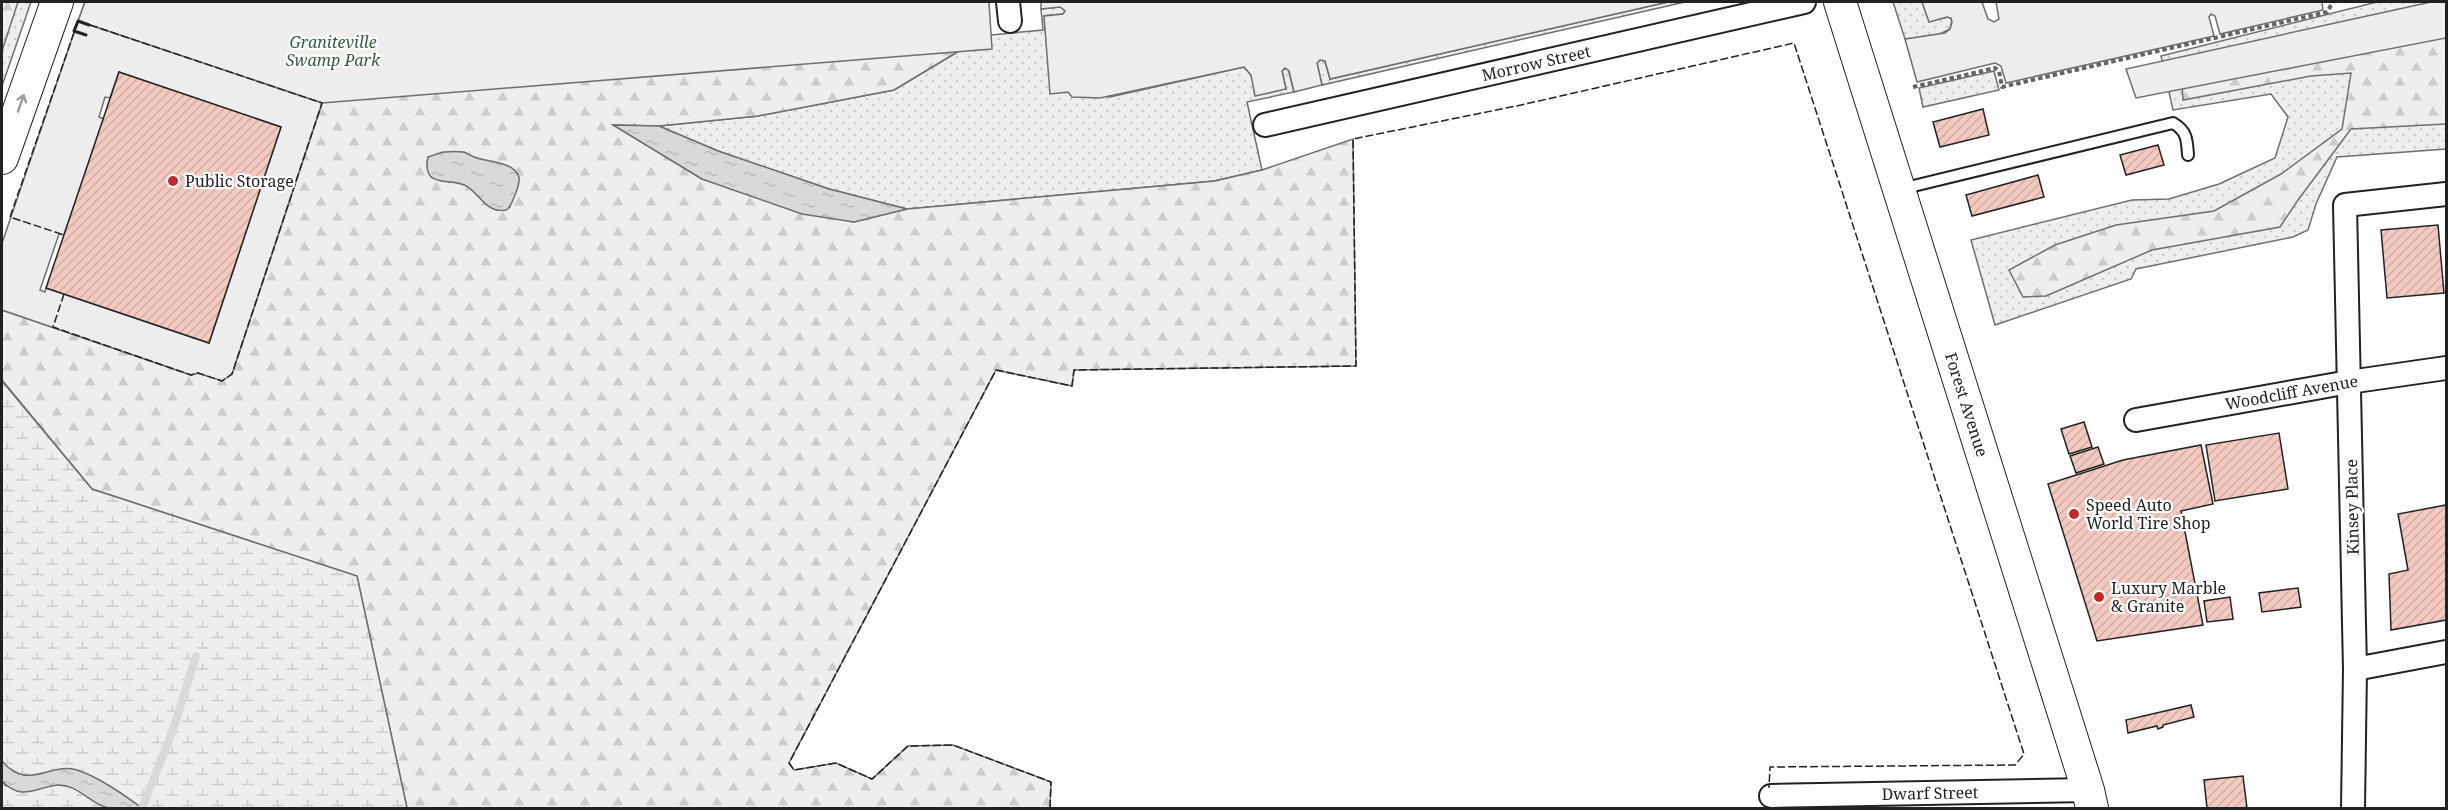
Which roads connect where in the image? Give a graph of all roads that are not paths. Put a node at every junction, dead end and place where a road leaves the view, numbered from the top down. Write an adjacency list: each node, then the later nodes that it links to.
1 (57, 2): 6 (main road, one-way to 1)
2 (1804, 2): 4 (street, Morrow Street)
3 (1840, 2): 7 (main road, Forest Avenue)
4 (1266, 125)
5 (2188, 155): 7 (lane)
6 (2, 158)
7 (1898, 190): 15 (main road, Forest Avenue)
8 (2446, 194): 10 (street, Kinsey Place)
9 (2446, 368): 10 (street, Woodcliff Avenue)
10 (2349, 382): 11 (street, Woodcliff Avenue); 13 (street, Kinsey Place)
11 (2136, 420)
12 (2446, 652): 13 (street)
13 (2355, 669): 16 (street, Kinsey Place)
14 (1771, 796): 15 (street, Dwarf Street)
15 (2090, 799)
16 (2353, 808)

